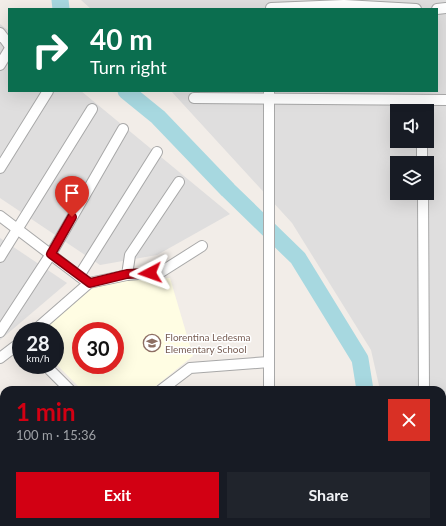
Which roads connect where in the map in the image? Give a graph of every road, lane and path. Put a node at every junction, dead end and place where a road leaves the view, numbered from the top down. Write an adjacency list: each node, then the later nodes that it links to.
1 (271, 6): 2 (street)
2 (398, 8)
3 (0, 33): 4 (street)
4 (8, 44)
5 (8, 52): 6 (street)
6 (0, 65)
7 (47, 92): 16 (street)
8 (268, 95): 9 (street); 10 (street); 31 (street)
9 (194, 98)
10 (422, 100): 11 (street); 12 (street)
11 (446, 100)
12 (422, 104)
13 (92, 109): 20 (street)
14 (123, 129): 22 (street)
15 (157, 152): 25 (street)
16 (0, 168)
17 (179, 182): 24 (street)
18 (423, 200): 36 (street)
19 (0, 216): 20 (street)
20 (17, 229): 22 (street); 23 (street)
21 (202, 246): 24 (street)
22 (51, 254): 25 (street); 28 (street)
23 (0, 257)
24 (127, 274): 26 (street)
25 (79, 276): 26 (street)
26 (90, 283): 27 (street)
27 (44, 322)
28 (0, 332)
29 (12, 349): 30 (street)
30 (0, 358)
31 (269, 362): 34 (street); 35 (street)
32 (54, 374): 33 (street)
33 (66, 386)
34 (166, 386)
35 (269, 386)
36 (424, 386)

